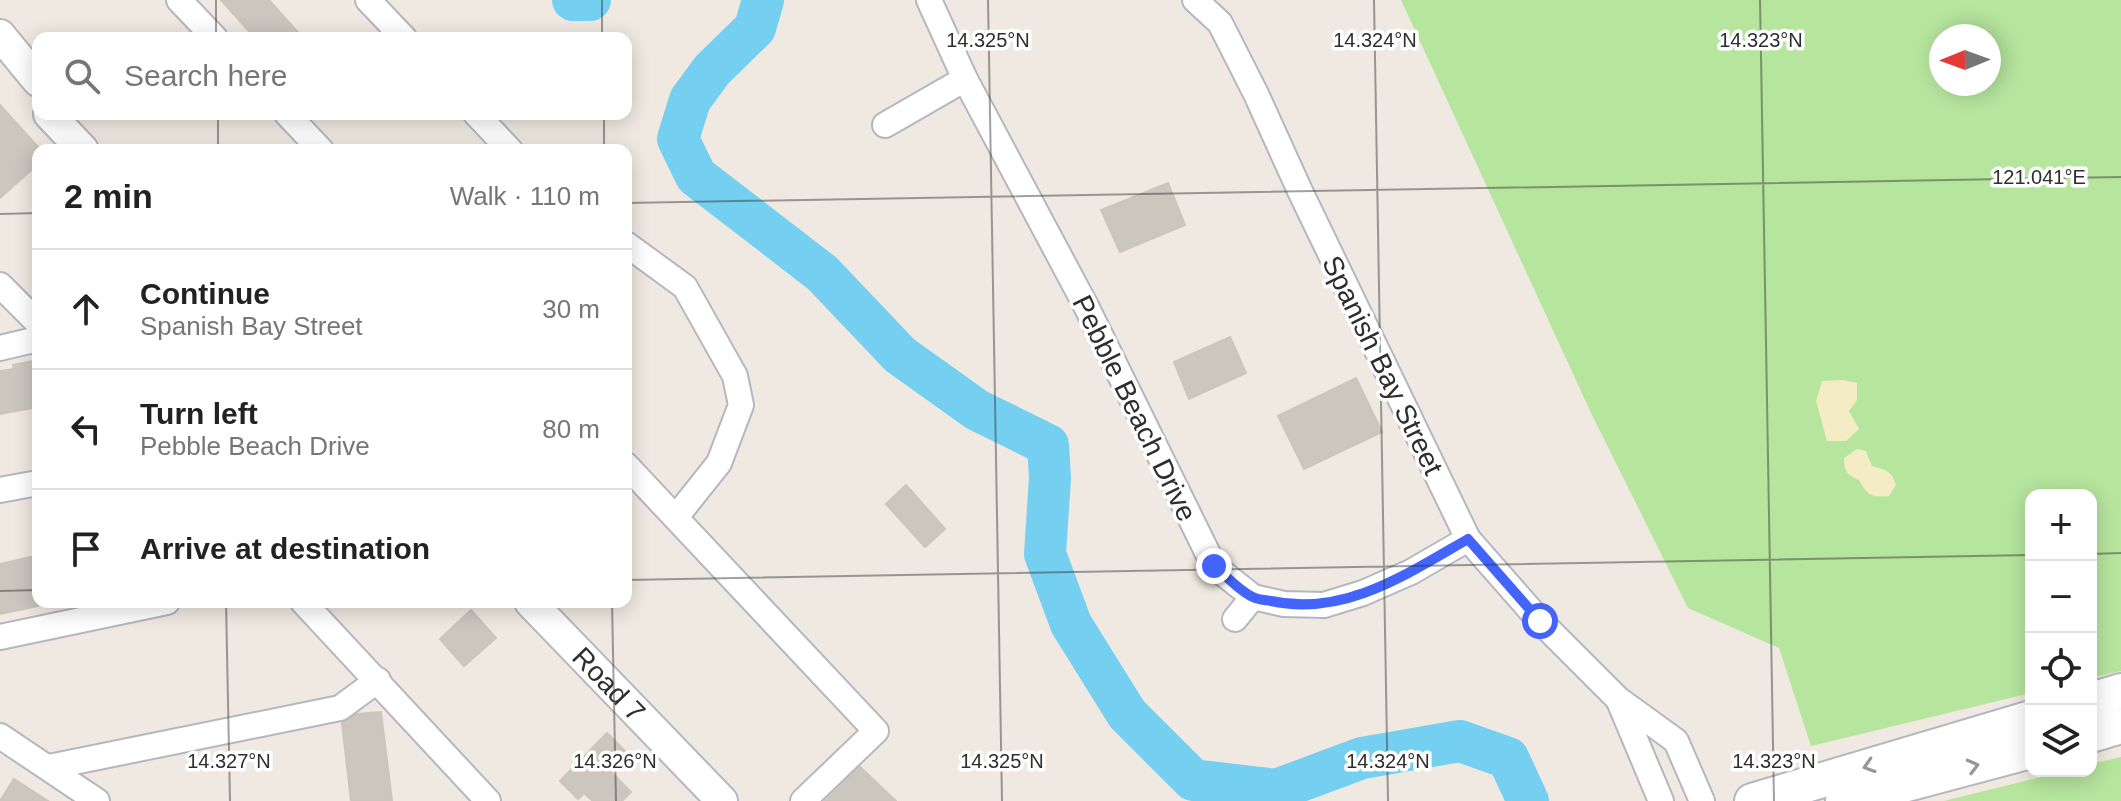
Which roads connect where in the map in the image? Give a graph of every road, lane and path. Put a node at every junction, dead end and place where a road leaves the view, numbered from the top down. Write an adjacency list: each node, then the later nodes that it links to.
1 (179, 0): 5 (street)
2 (368, 0): 6 (street)
3 (1195, 0): 30 (street, Spanish Bay Street)
4 (932, 1): 10 (street, Pebble Beach Drive)
5 (209, 32)
6 (398, 32)
7 (0, 35): 9 (street)
8 (0, 60): 11 (street)
9 (32, 74)
10 (965, 79): 16 (street); 31 (street, Pebble Beach Drive)
11 (32, 95)
12 (55, 120): 17 (street)
13 (74, 120): 18 (street)
14 (293, 120): 19 (street)
15 (482, 120): 20 (street)
16 (885, 125)
17 (77, 144)
18 (96, 144)
19 (315, 144)
20 (504, 144)
21 (632, 248): 29 (street)
22 (0, 285): 23 (street)
23 (32, 317)
24 (32, 340): 25 (street)
25 (0, 348)
26 (632, 471): 29 (street)
27 (32, 484): 28 (street)
28 (0, 490)
29 (676, 517): 52 (street)
30 (1468, 539): 31 (street, Pebble Beach Drive); 41 (street, Spanish Bay Street)
31 (1253, 597): 36 (street)
32 (138, 608): 37 (street)
33 (309, 608): 38 (street)
34 (516, 608): 50 (street, Road 7)
35 (536, 608): 51 (street, Road 7)
36 (1235, 619)
37 (0, 637)
38 (378, 680): 47 (street); 49 (street)
39 (2121, 691): 40 (main road)
40 (2097, 698)
41 (1618, 699): 53 (street, Spanish Bay Street); 54 (street, Spanish Bay Street)
42 (2025, 720): 55 (main road, one-way to 55)
43 (2121, 726): 44 (main road)
44 (2097, 733)
45 (0, 736): 47 (street)
46 (2025, 753): 56 (main road, one-way to 46)
47 (49, 767): 48 (street)
48 (87, 798)
49 (488, 801)
50 (700, 801)
51 (722, 801)
52 (803, 801)
53 (1661, 801)
54 (1702, 801)
55 (1752, 801)
56 (1843, 801)

